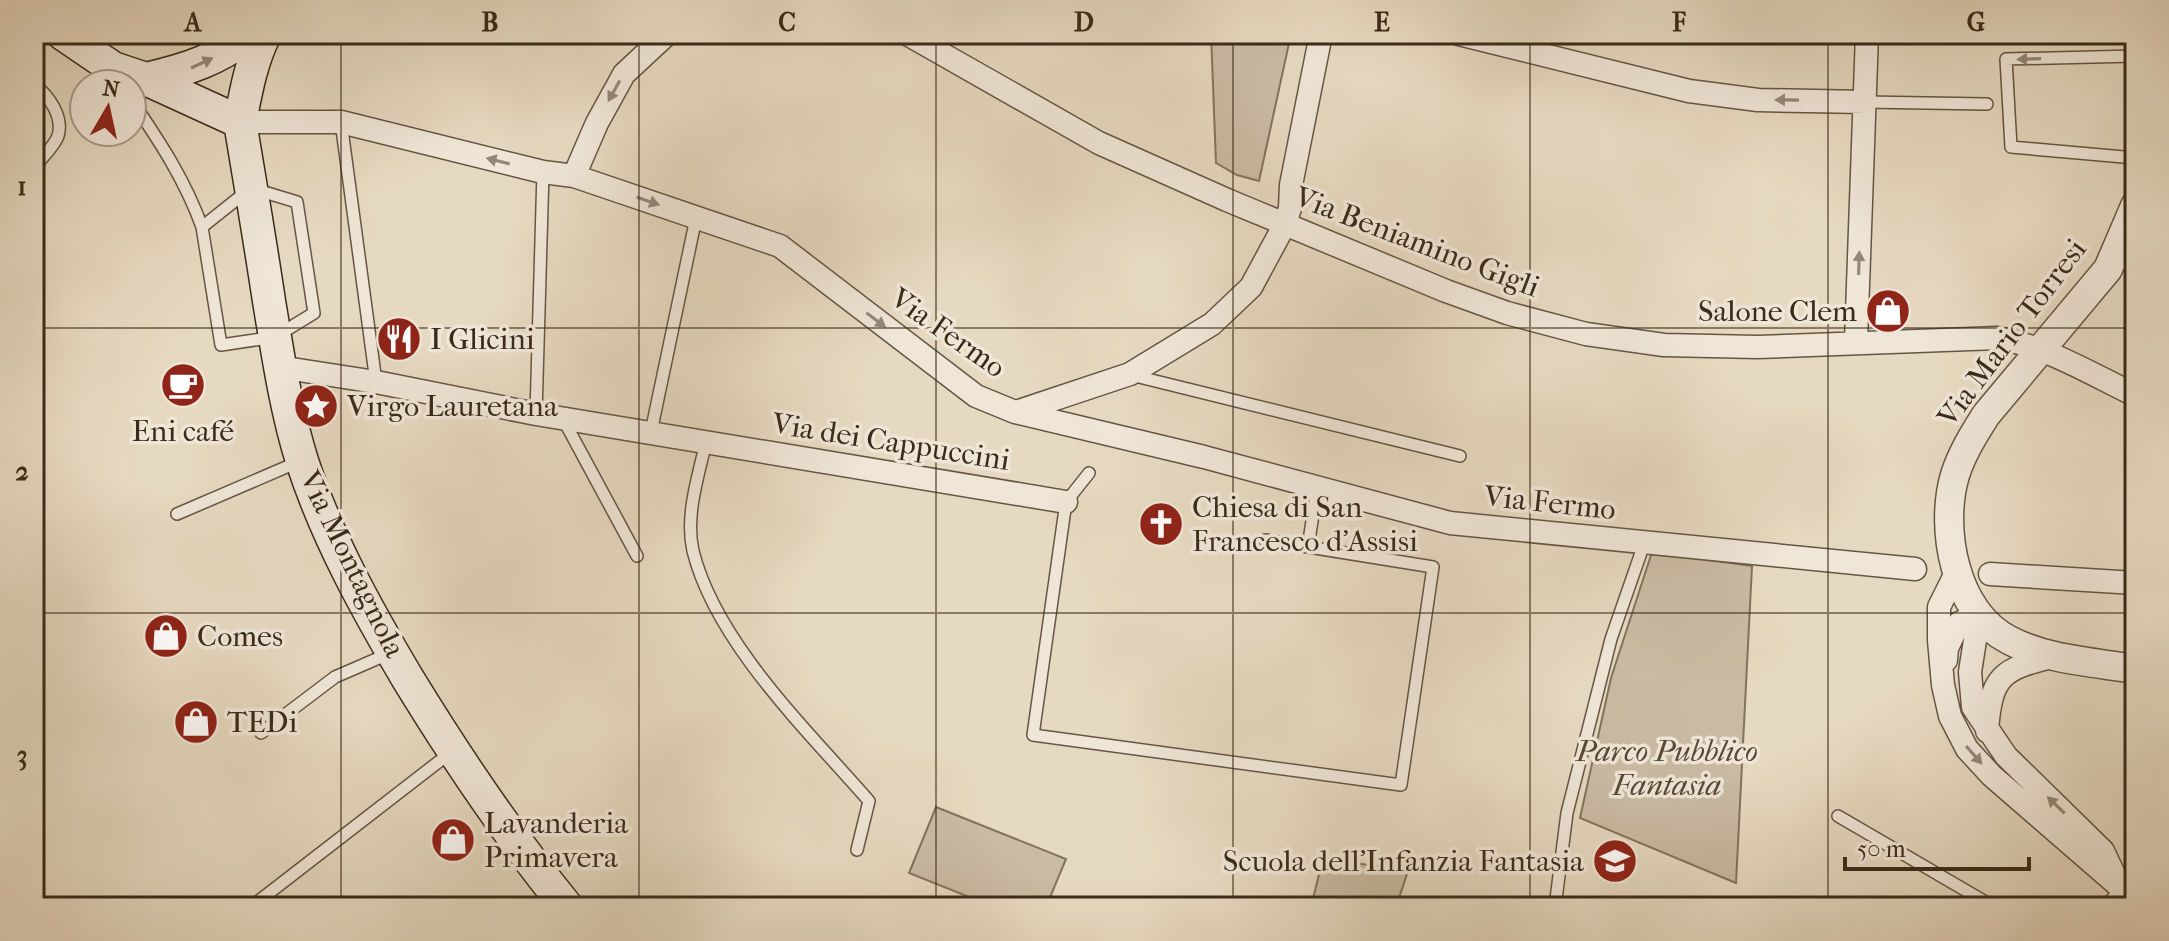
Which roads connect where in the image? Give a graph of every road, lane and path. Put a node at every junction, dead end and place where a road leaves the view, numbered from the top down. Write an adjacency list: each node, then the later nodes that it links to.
1 (63, 34): 10 (main road)
2 (251, 34): 11 (main road, one-way to 2)
3 (265, 34): 17 (main road, Via Montagnola)
4 (667, 34): 22 (street, one-way to 22)
5 (907, 34): 26 (street, Via Beniamino Gigli)
6 (1321, 34): 26 (street)
7 (1459, 34): 14 (street, one-way to 7)
8 (1867, 34): 14 (street)
9 (2135, 56): 19 (lane, one-way to 19)
10 (108, 68)
11 (148, 78)
12 (34, 84): 20 (lane)
13 (148, 90): 17 (main road)
14 (1865, 102): 15 (lane); 28 (street, one-way to 14)
15 (1987, 104)
16 (148, 118): 27 (lane)
17 (240, 122): 18 (street, Via Fermo); 23 (main road, Via Montagnola)
18 (341, 122): 21 (street, Via Fermo, one-way to 18); 32 (lane)
19 (2135, 158)
20 (34, 168)
21 (543, 172): 22 (street, Via Fermo); 35 (lane)
22 (574, 176): 24 (street, Via Fermo, one-way to 24)
23 (251, 188): 27 (lane); 30 (main road, Via Montagnola); 30 (lane)
24 (696, 218): 34 (street, Via Fermo, one-way to 34); 37 (lane)
25 (2132, 221): 29 (street, Via Mario Torresi)
26 (1285, 224): 28 (street, Via Beniamino Gigli); 31 (street)
27 (202, 227): 30 (lane)
28 (1856, 341): 29 (street, Via Beniamino Gigli)
29 (2041, 350): 33 (street, Via Beniamino Gigli); 50 (street, Via Mario Torresi)
30 (277, 352): 32 (street, Via dei Cappuccini); 40 (main road, Via Montagnola)
31 (1130, 374): 34 (street); 39 (lane)
32 (376, 382): 35 (street, Via dei Cappuccini)
33 (2135, 395)
34 (1015, 412): 42 (street, Via Fermo)
35 (536, 414): 36 (street, Via dei Cappuccini)
36 (563, 418): 37 (street, Via dei Cappuccini); 48 (lane)
37 (651, 432): 38 (street, Via dei Cappuccini)
38 (706, 442): 43 (street, Via dei Cappuccini); 62 (lane)
39 (1460, 456)
40 (302, 460): 44 (lane); 54 (main road, Via Montagnola)
41 (1089, 473): 43 (lane)
42 (1317, 489): 46 (street, Via Fermo); 47 (lane)
43 (1066, 502): 47 (lane)
44 (177, 514)
45 (1265, 540): 47 (lane)
46 (1644, 544): 49 (street, Via Fermo); 66 (lane, Via Fermo)
47 (1308, 547)
48 (637, 556)
49 (1915, 569)
50 (1957, 571): 53 (street, Via Mario Torresi); 57 (street)
51 (1990, 574): 52 (street)
52 (2135, 583)
53 (1979, 615): 55 (street, Via Mario Torresi); 57 (street); 58 (street)
54 (392, 652): 59 (lane); 60 (main road, Via Montagnola)
55 (2056, 656): 56 (street, Via Mario Torresi); 58 (street)
56 (2135, 669)
57 (1943, 685): 63 (street, one-way to 63)
58 (1987, 731): 63 (street, one-way to 58)
59 (261, 733)
60 (452, 751): 64 (lane); 65 (main road, Via Montagnola)
61 (1838, 816): 67 (lane)
62 (857, 850)
63 (2128, 894): 68 (lane)
64 (251, 907)
65 (567, 907)
66 (1555, 907)
67 (1994, 907)
68 (2106, 907)

